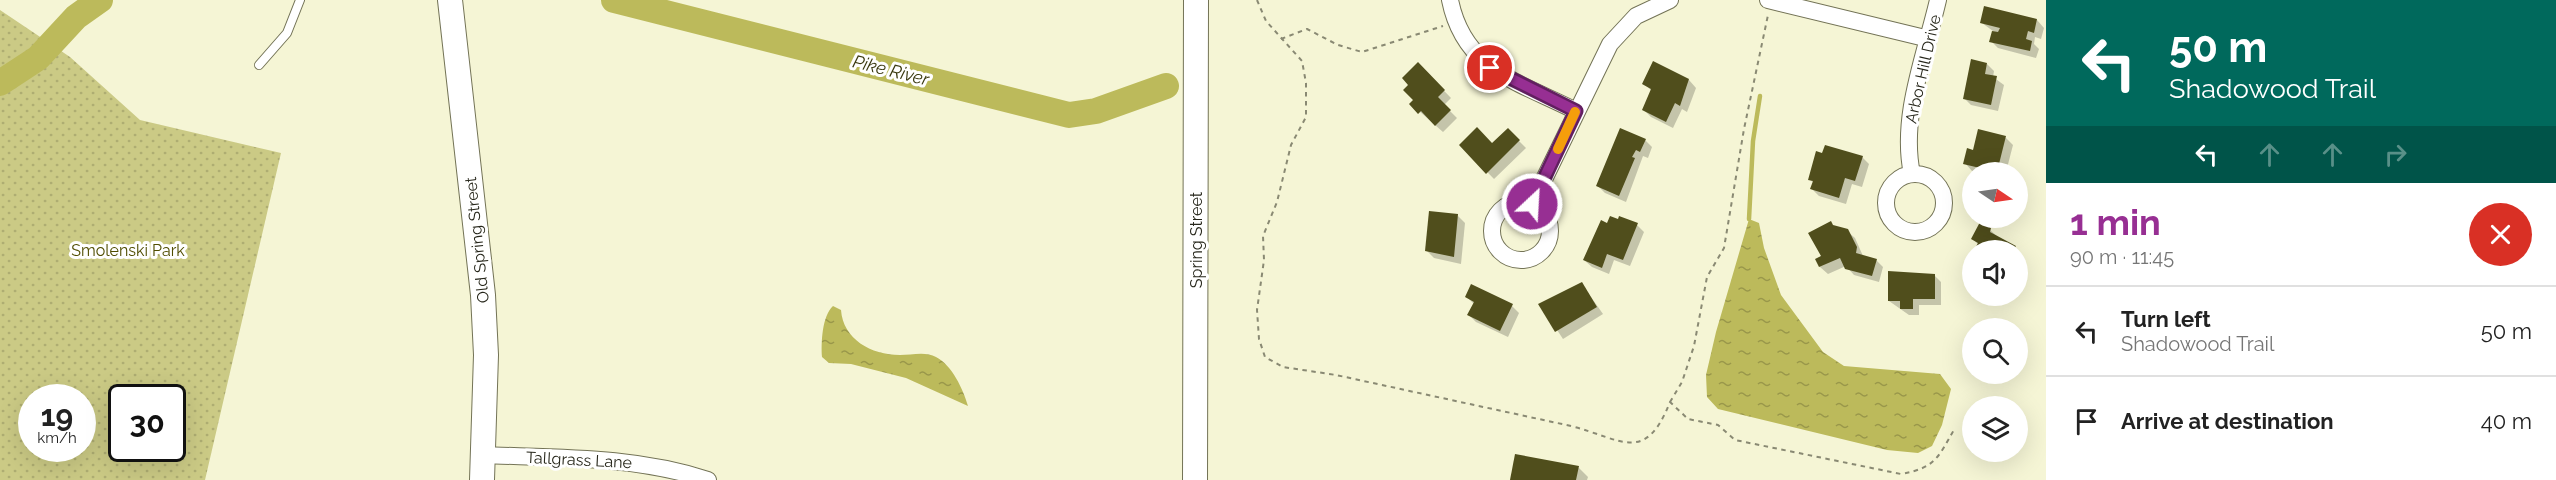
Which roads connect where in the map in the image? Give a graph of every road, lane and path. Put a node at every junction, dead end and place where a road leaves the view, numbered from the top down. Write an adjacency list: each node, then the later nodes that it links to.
1 (300, 0): 12 (lane)
2 (450, 0): 18 (street, Old Spring Street)
3 (1196, 0): 21 (street, Spring Street)
4 (1257, 0): 10 (path)
5 (1450, 0): 9 (street)
6 (1670, 0): 13 (street)
7 (1769, 0): 11 (street); 16 (path)
8 (1938, 0): 11 (street, Arbor Hill Drive)
9 (1455, 22): 10 (path); 13 (street)
10 (1281, 39): 16 (path)
11 (1929, 39): 14 (street, Arbor Hill Drive)
12 (258, 65)
13 (1576, 111): 15 (street)
14 (1912, 174)
15 (1532, 204)
16 (1670, 402): 17 (path)
17 (1955, 428)
18 (483, 455): 19 (street, Old Spring Street); 20 (street, Tallgrass Lane)
19 (482, 480)
20 (708, 480)
21 (1195, 480)

